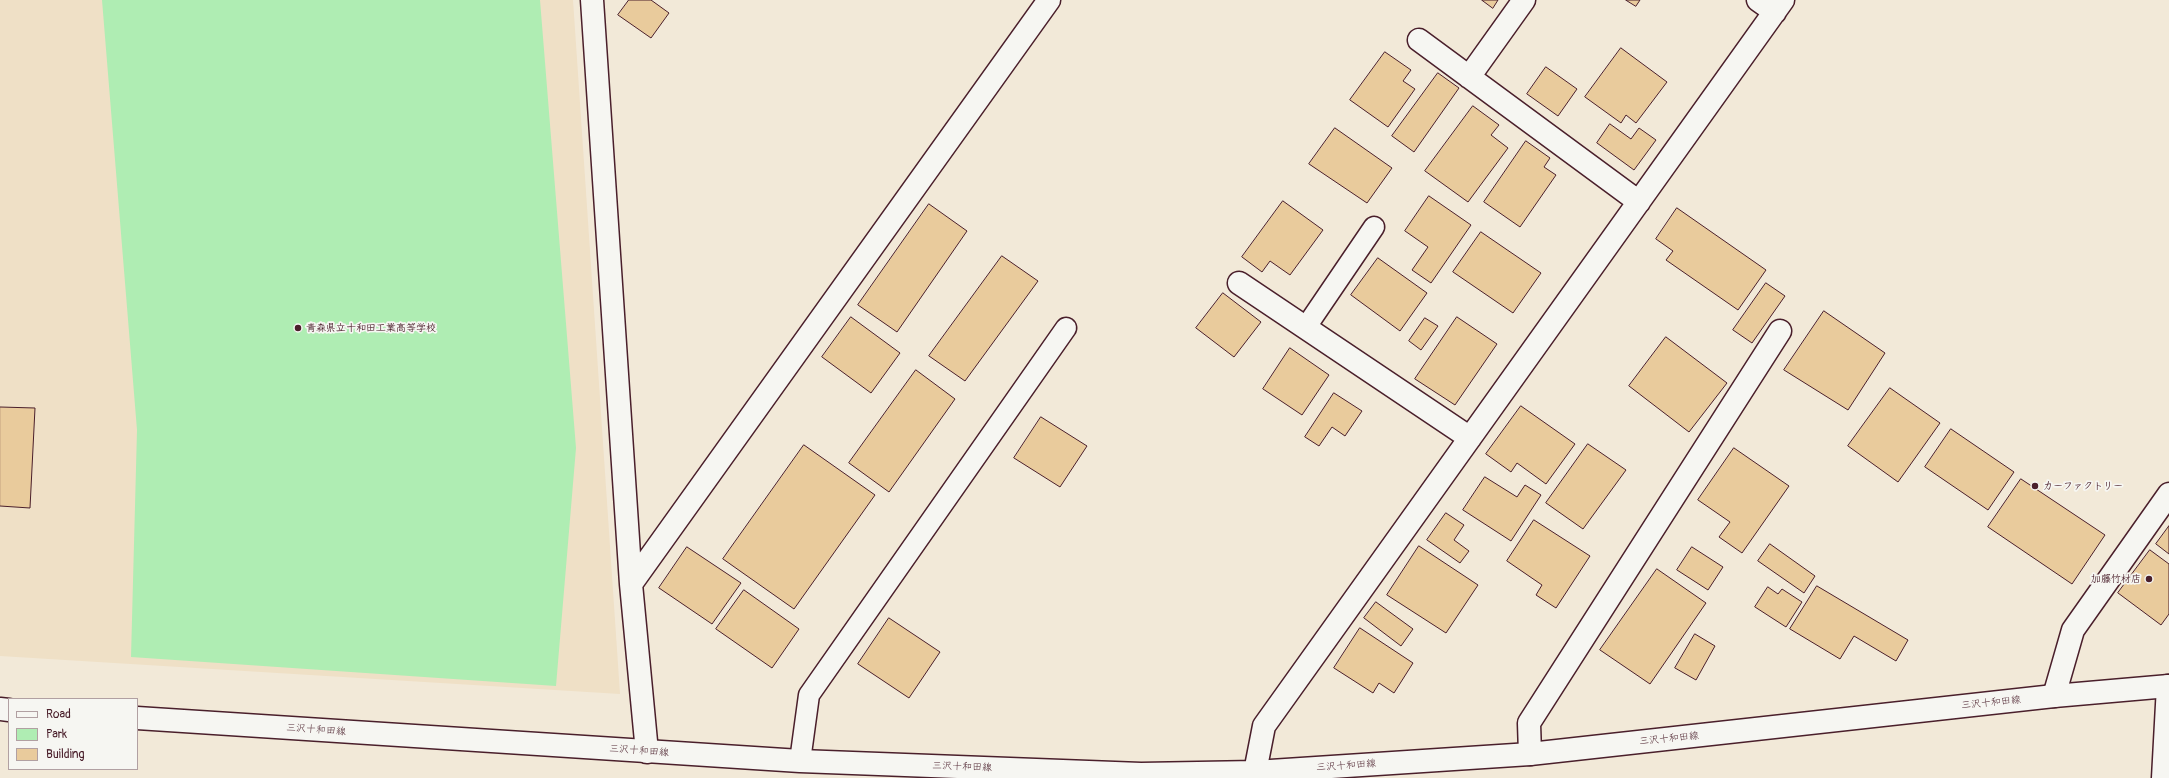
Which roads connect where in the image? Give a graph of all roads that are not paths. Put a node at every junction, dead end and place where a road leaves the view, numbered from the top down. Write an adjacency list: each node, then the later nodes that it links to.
1 (592, 0): 15 (street)
2 (1049, 0): 15 (street)
3 (1524, 0): 6 (street)
4 (1772, 4): 7 (street)
5 (1419, 40): 6 (street)
6 (1469, 77): 7 (street)
7 (1639, 202): 13 (street)
8 (1374, 228): 11 (lane)
9 (1239, 283): 11 (street)
10 (1066, 328): 21 (lane)
11 (1306, 328): 13 (street)
12 (1780, 331): 20 (street)
13 (1470, 438): 22 (street)
14 (2169, 494): 17 (street)
15 (631, 584): 19 (street)
16 (2169, 686): 17 (street, 三沢十和田線); 23 (street)
17 (2054, 696): 20 (street, 三沢十和田線)
18 (138, 718): 19 (street, 三沢十和田線)
19 (647, 752): 21 (street, 三沢十和田線)
20 (1530, 754): 22 (street, 三沢十和田線)
21 (800, 761): 22 (street, 三沢十和田線)
22 (1255, 772)
23 (2163, 778)

